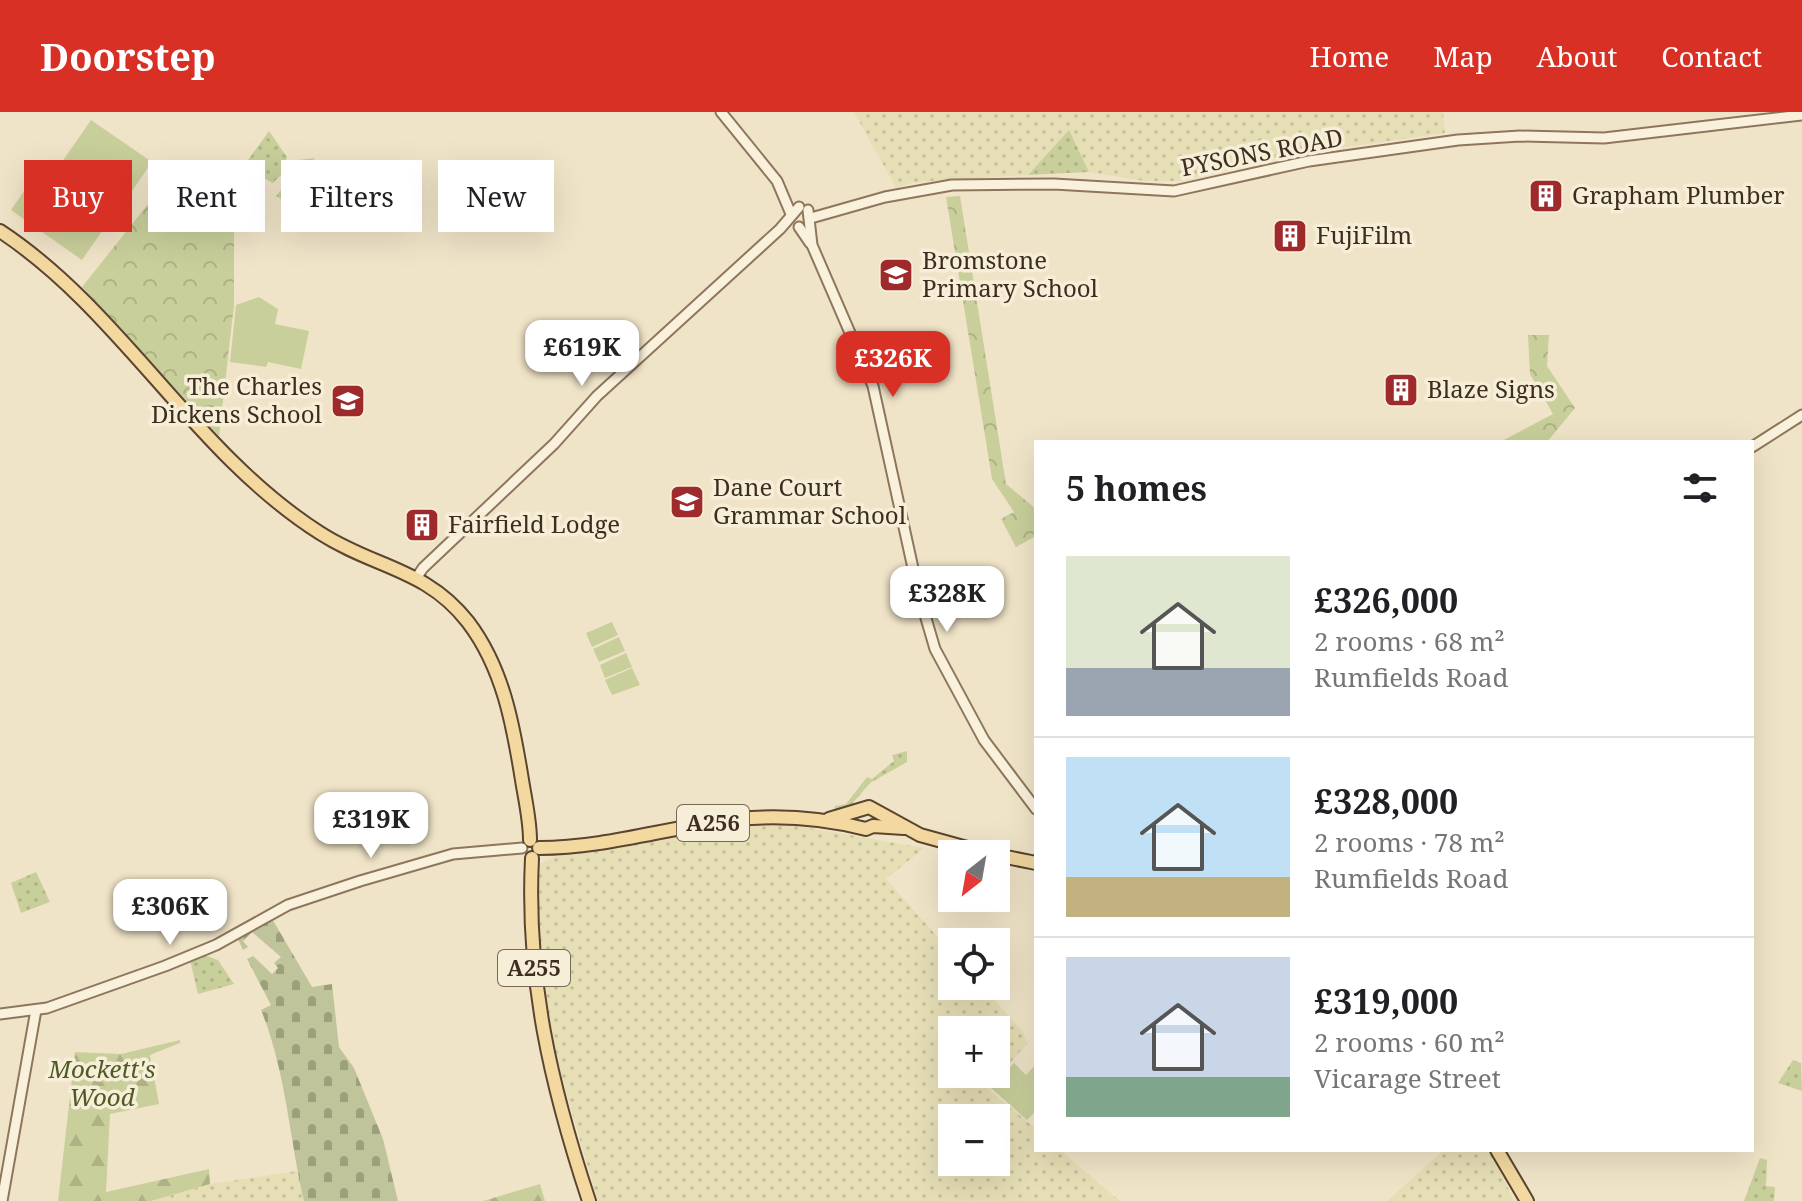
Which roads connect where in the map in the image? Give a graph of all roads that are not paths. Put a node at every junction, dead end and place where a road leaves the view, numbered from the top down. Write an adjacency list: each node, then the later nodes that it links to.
1 (721, 112): 3 (street)
2 (1802, 115): 4 (street, PYSONS ROAD)
3 (786, 196): 4 (street); 5 (street)
4 (807, 214): 5 (street); 5 (street); 7 (street)
5 (794, 221): 7 (street); 10 (street)
6 (0, 231): 10 (main road, A255)
7 (812, 245): 11 (street)
8 (1802, 415): 9 (street)
9 (1754, 446)
10 (417, 577): 17 (main road, A255)
11 (1034, 806)
12 (856, 813): 13 (main road); 14 (main road, A256); 15 (main road)
13 (874, 819): 15 (main road); 16 (main road)
14 (818, 820): 15 (main road, A256); 17 (main road, A256)
15 (859, 827)
16 (938, 842)
17 (531, 849): 20 (street); 25 (main road, A255)
18 (1010, 858): 19 (main road)
19 (1034, 863)
20 (36, 1010): 21 (street); 24 (street)
21 (0, 1014)
22 (1498, 1152): 23 (main road)
23 (1529, 1198)
24 (2, 1201)
25 (589, 1201)

